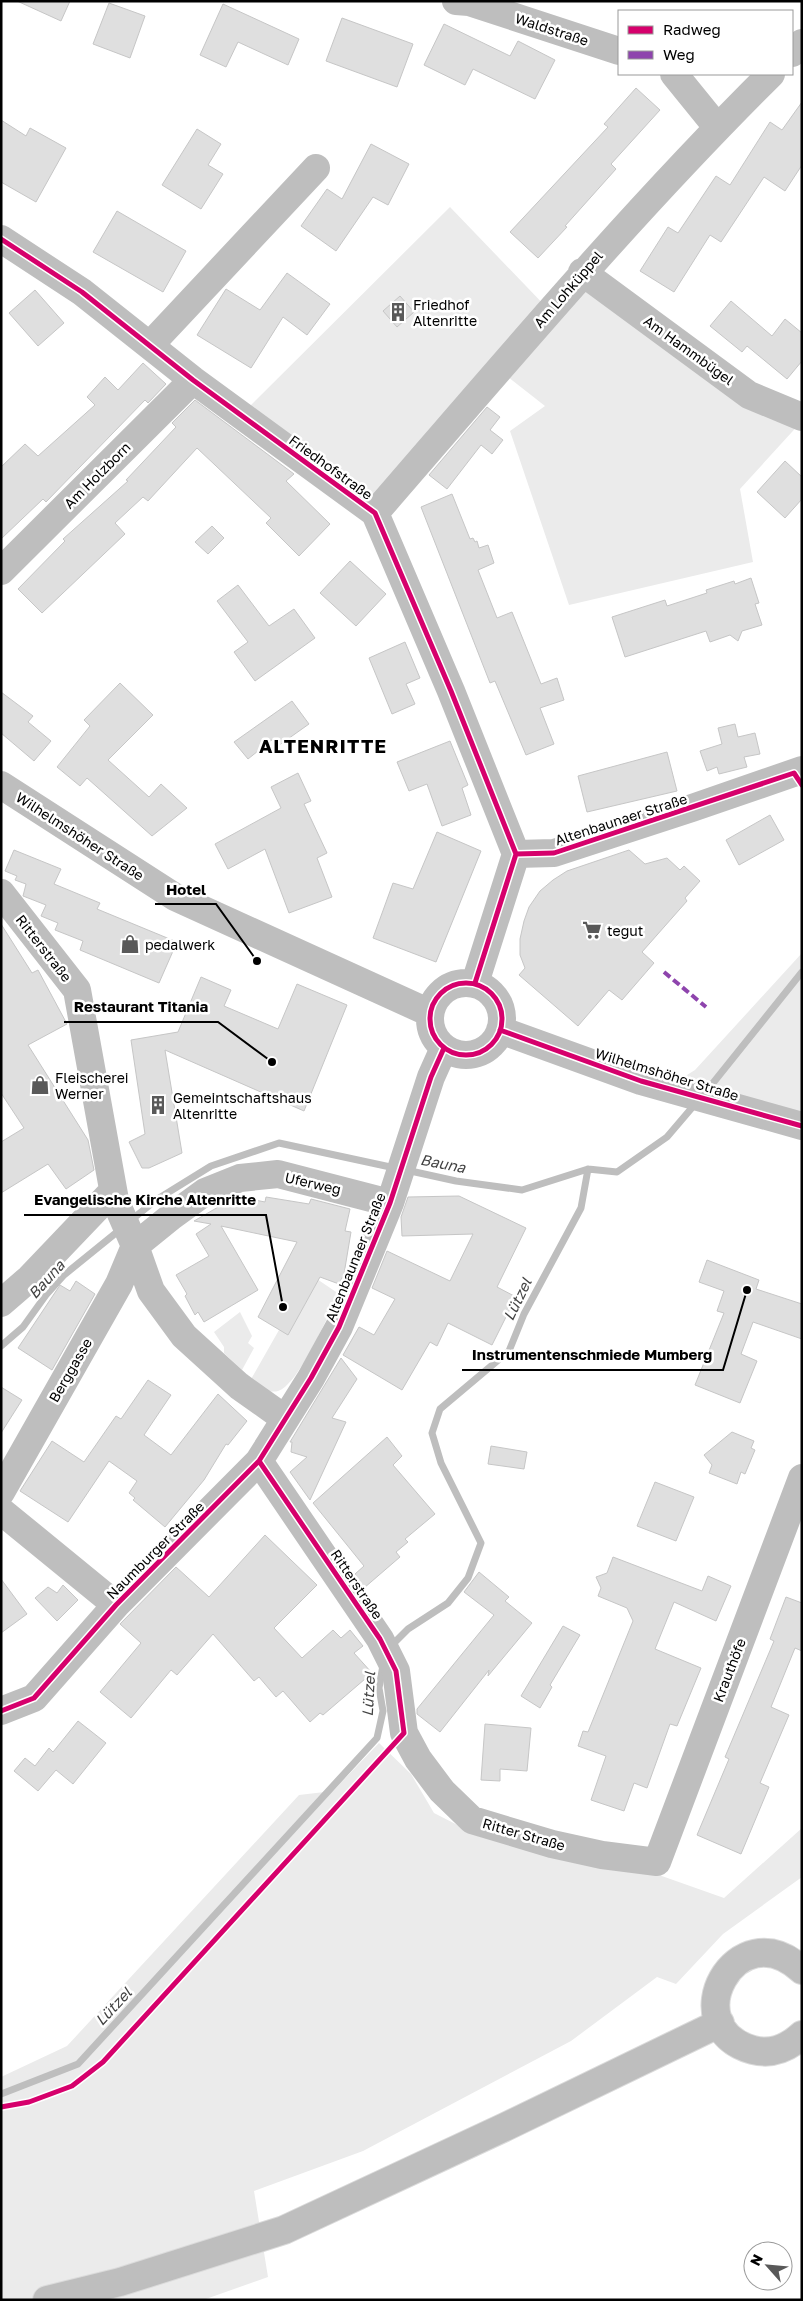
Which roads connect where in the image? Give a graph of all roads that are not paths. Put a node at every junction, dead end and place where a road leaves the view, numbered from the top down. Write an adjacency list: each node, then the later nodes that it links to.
1 (465, 2): 3 (street, Waldstraße)
2 (802, 43): 4 (street)
3 (618, 51)
4 (793, 52)
5 (675, 75): 7 (street)
6 (770, 75): 7 (street, Am Lohküppel)
7 (717, 127): 10 (street, Am Lohküppel)
8 (316, 168): 11 (street)
9 (1, 239): 11 (street, Friedhofstraße)
10 (582, 272): 13 (street, Am Hammbügel); 14 (street, Am Lohküppel)
11 (150, 344): 12 (street, Friedhofstraße)
12 (193, 380): 14 (street, Friedhofstraße); 15 (street, Am Holzborn)
13 (802, 417)
14 (375, 513): 18 (street, Friedhofstraße)
15 (1, 571)
16 (799, 776): 18 (street, Altenbaunaer Straße)
17 (1, 785): 21 (street, Wilhelmshöher Straße)
18 (516, 854): 20 (street)
19 (1, 893): 25 (street, Ritterstraße)
20 (476, 982): 21 (street); 22 (street)
21 (430, 1013): 23 (street)
22 (500, 1030): 23 (street); 24 (street, Wilhelmshöher Straße)
23 (444, 1048): 26 (street, Altenbaunaer Straße)
24 (802, 1126)
25 (115, 1199): 27 (street, Ritterstraße); 28 (street)
26 (390, 1203): 27 (street, Uferweg); 29 (street, Altenbaunaer Straße)
27 (133, 1240): 29 (street, Ritterstraße); 32 (street, Berggasse)
28 (1, 1303)
29 (284, 1418): 30 (street, Altenbaunaer Straße)
30 (259, 1461): 34 (street, Naumburger Straße); 36 (street, Ritterstraße)
31 (802, 1478): 37 (street, Krauthöfe)
32 (1, 1492)
33 (1, 1511): 34 (street)
34 (116, 1605): 35 (street, Naumburger Straße)
35 (1, 1711)
36 (404, 1733): 37 (street, Ritter Straße)
37 (656, 1862)
38 (799, 1960): 39 (street)
39 (720, 2023): 40 (street); 41 (street)
40 (802, 2035)
41 (47, 2300)

